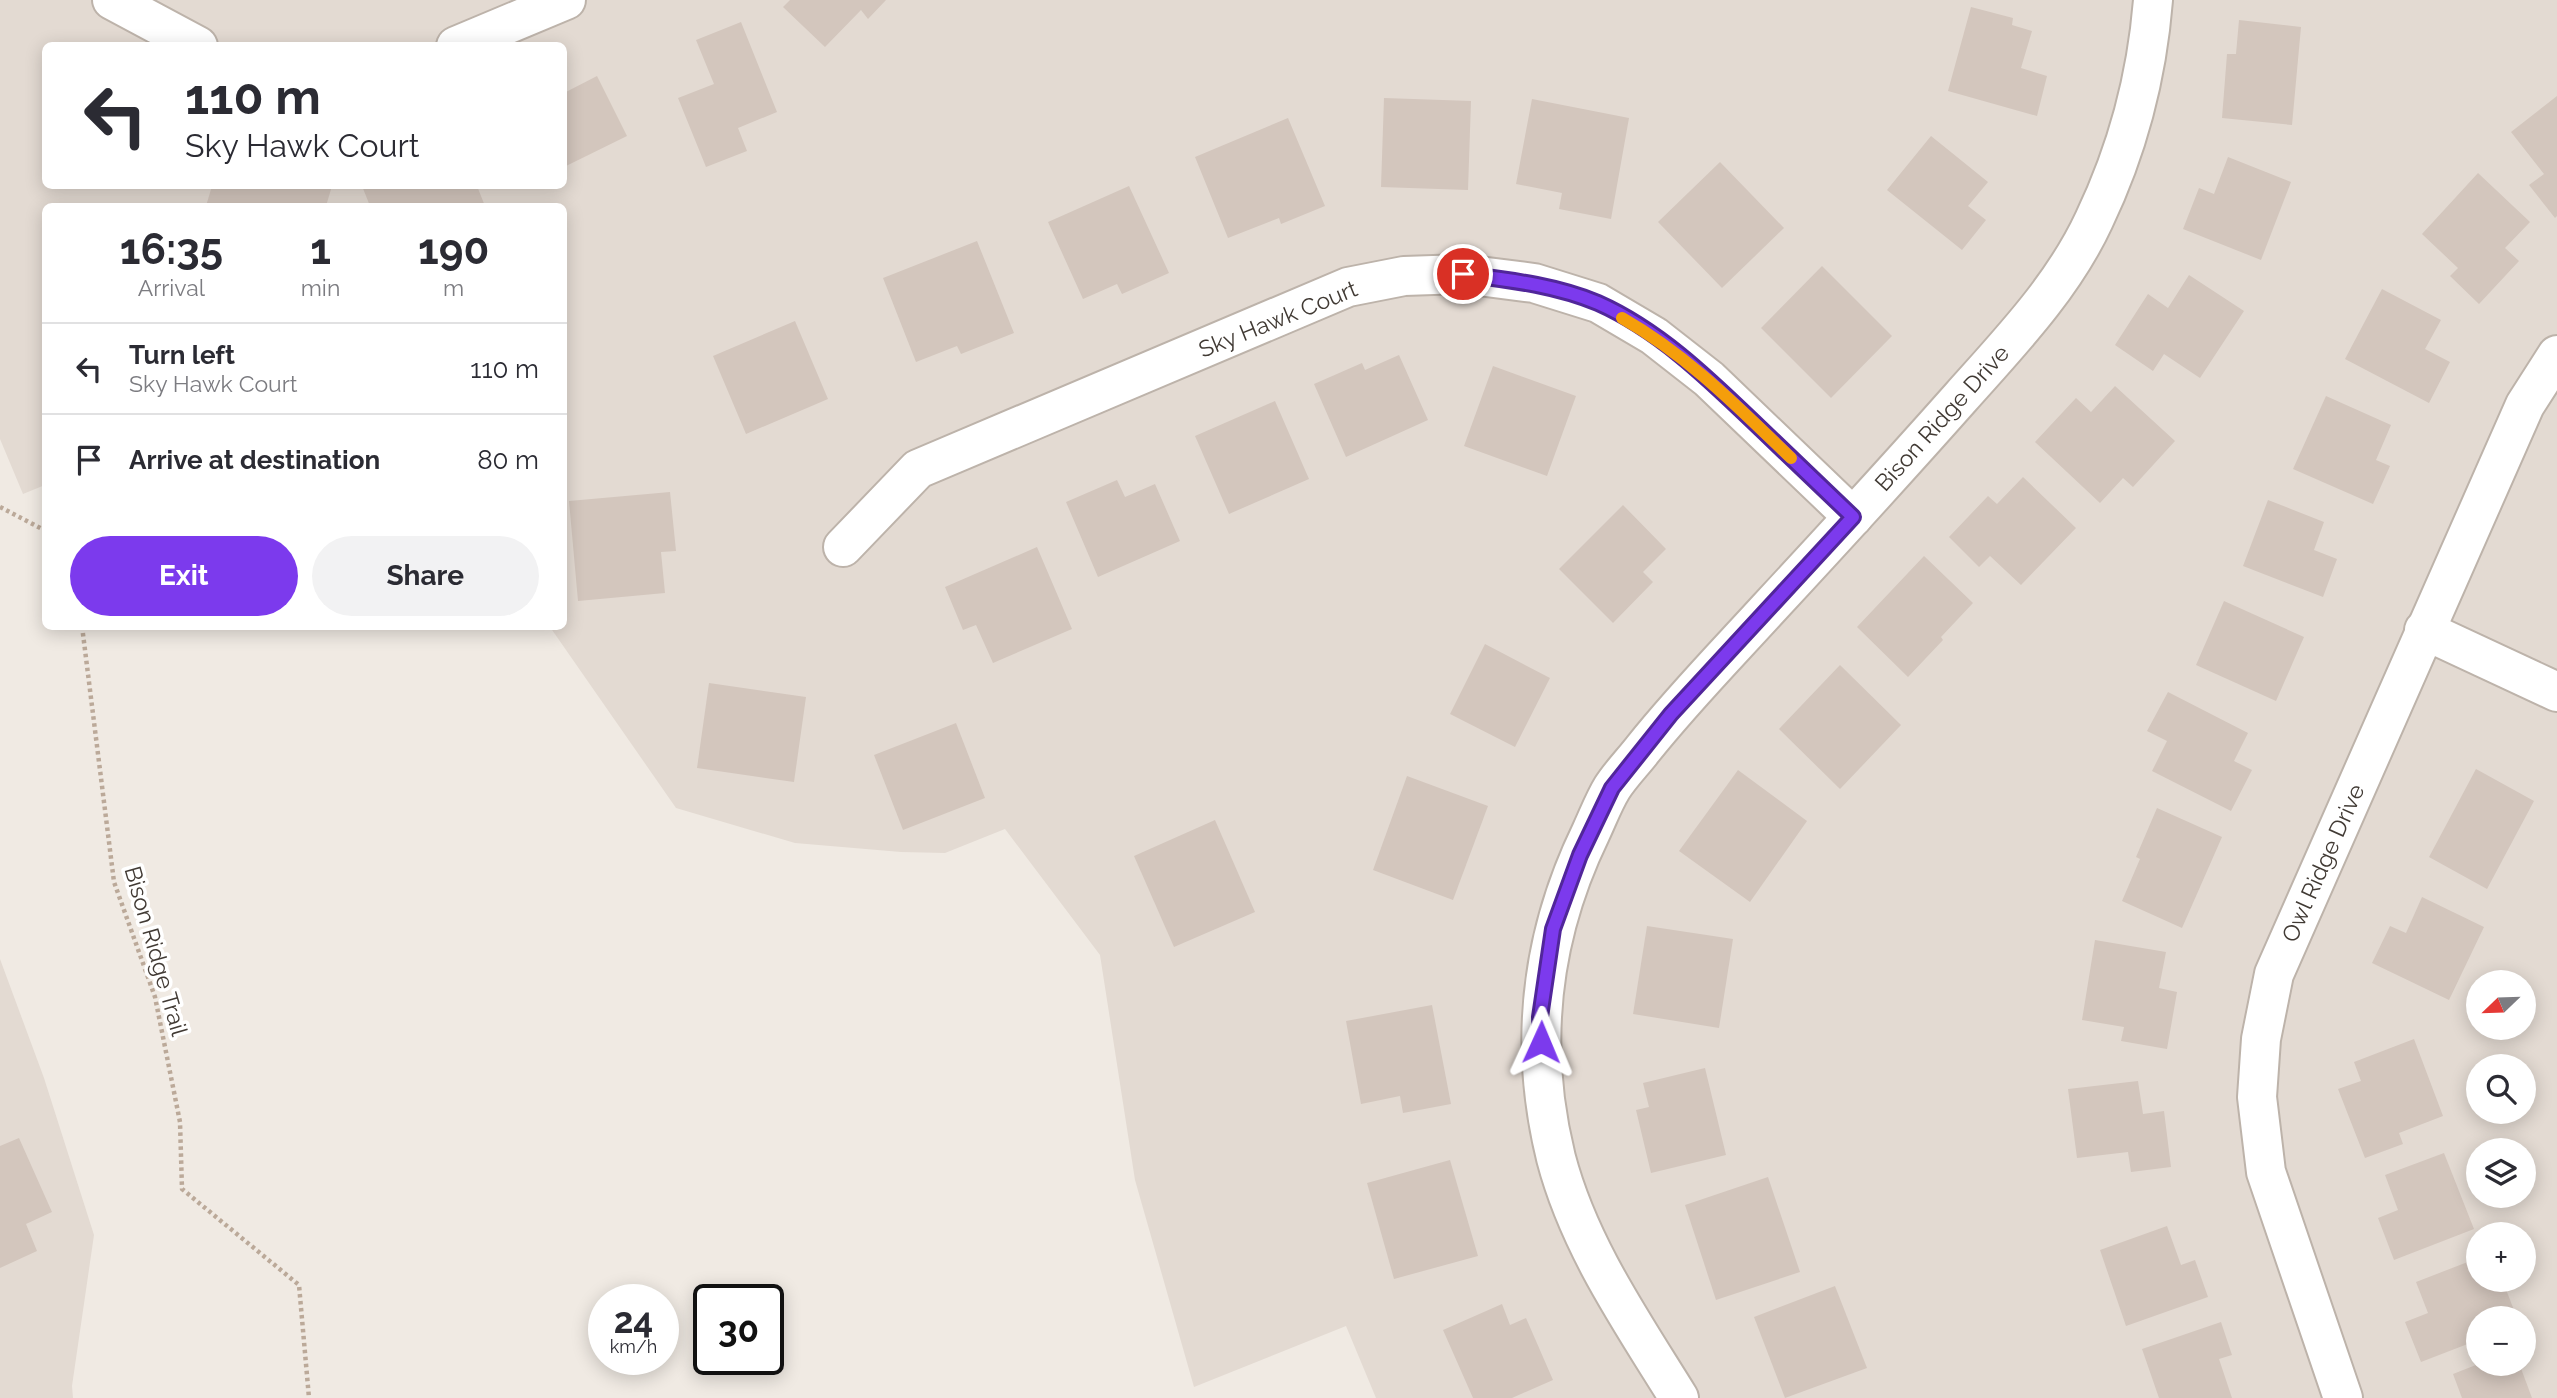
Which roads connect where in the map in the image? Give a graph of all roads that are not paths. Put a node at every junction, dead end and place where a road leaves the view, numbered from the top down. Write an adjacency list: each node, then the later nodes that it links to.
1 (112, 0): 4 (street)
2 (566, 0): 5 (street)
3 (2153, 0): 7 (street, Bison Ridge Drive)
4 (191, 42)
5 (466, 42)
6 (2557, 355): 9 (street, Owl Ridge Drive)
7 (1853, 517): 8 (street, Sky Hawk Court); 11 (street, Bison Ridge Drive)
8 (843, 547)
9 (2424, 630): 10 (street); 12 (street, Owl Ridge Drive)
10 (2557, 692)
11 (1679, 1398)
12 (2343, 1398)

